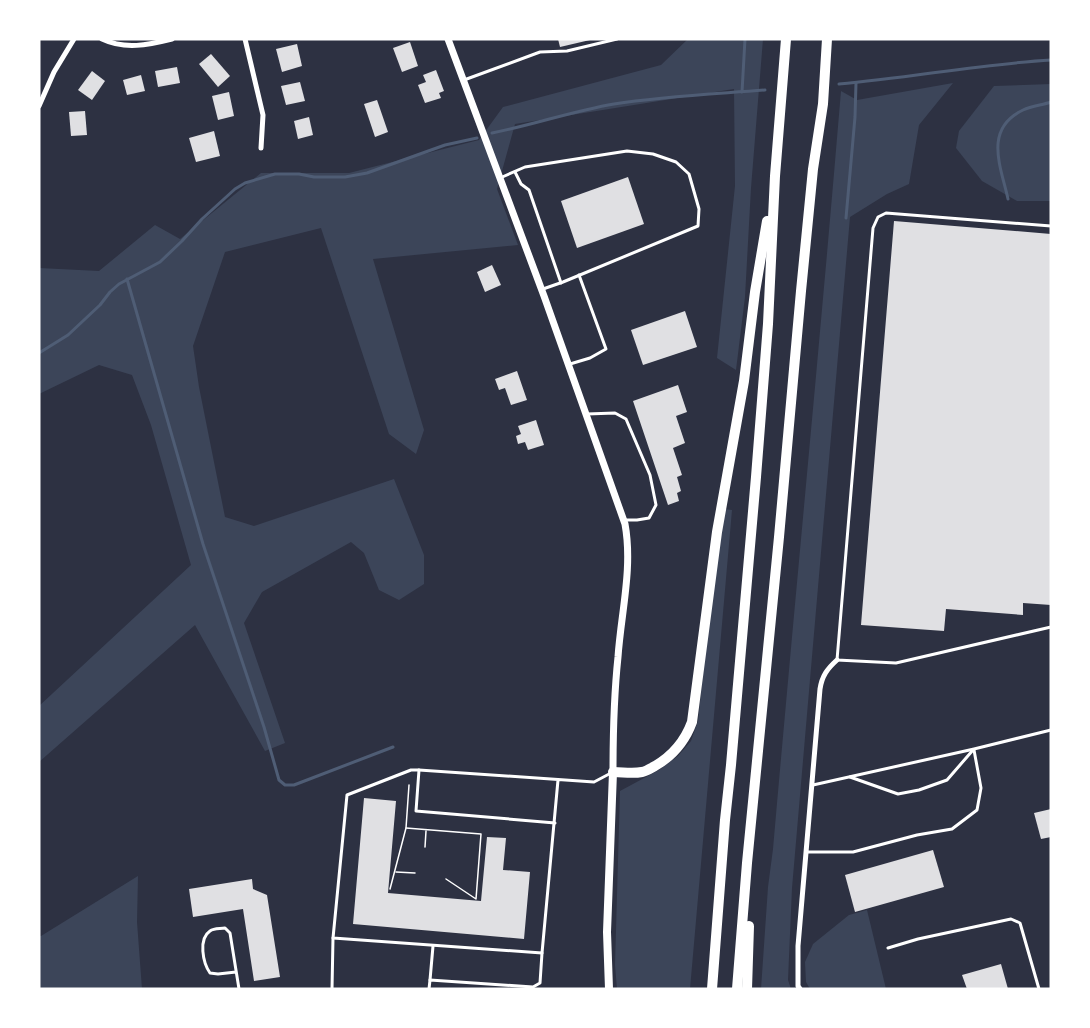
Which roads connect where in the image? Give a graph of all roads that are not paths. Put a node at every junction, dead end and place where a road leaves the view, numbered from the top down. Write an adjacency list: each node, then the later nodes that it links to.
1 (75, 39): 10 (street)
2 (102, 39): 3 (street)
3 (172, 39)
4 (245, 39): 11 (street)
5 (448, 39): 9 (street)
6 (617, 39): 9 (lane)
7 (786, 39): 13 (highway)
8 (827, 39): 31 (highway)
9 (463, 81): 14 (street)
10 (39, 106)
11 (261, 148)
12 (515, 171): 14 (lane); 16 (lane); 17 (lane)
13 (775, 176): 27 (highway); 44 (highway)
14 (499, 178): 18 (street)
15 (1051, 226): 23 (lane)
16 (579, 275): 17 (lane); 19 (lane)
17 (561, 283): 18 (lane)
18 (541, 289): 19 (street)
19 (568, 364): 20 (street)
20 (585, 414): 21 (street); 21 (lane)
21 (624, 520): 27 (street)
22 (1051, 627): 23 (lane)
23 (837, 660): 30 (street)
24 (1051, 730): 25 (lane)
25 (974, 749): 28 (lane); 28 (lane); 33 (lane)
26 (419, 770): 29 (lane); 32 (lane); 34 (lane)
27 (613, 772): 29 (lane); 43 (main road)
28 (850, 777): 30 (lane)
29 (558, 780): 32 (lane)
30 (811, 785): 33 (street)
31 (752, 814): 45 (highway); 46 (highway)
32 (555, 823): 37 (lane)
33 (806, 852): 47 (street)
34 (333, 938): 35 (lane); 41 (lane)
35 (433, 945): 37 (lane); 39 (lane)
36 (888, 948): 48 (lane)
37 (542, 953): 39 (lane)
38 (236, 972): 38 (lane); 40 (lane)
39 (430, 980): 42 (lane)
40 (239, 989)
41 (332, 989)
42 (429, 989)
43 (609, 989)
44 (712, 989)
45 (737, 989)
46 (747, 989)
47 (800, 989)
48 (1039, 989)

